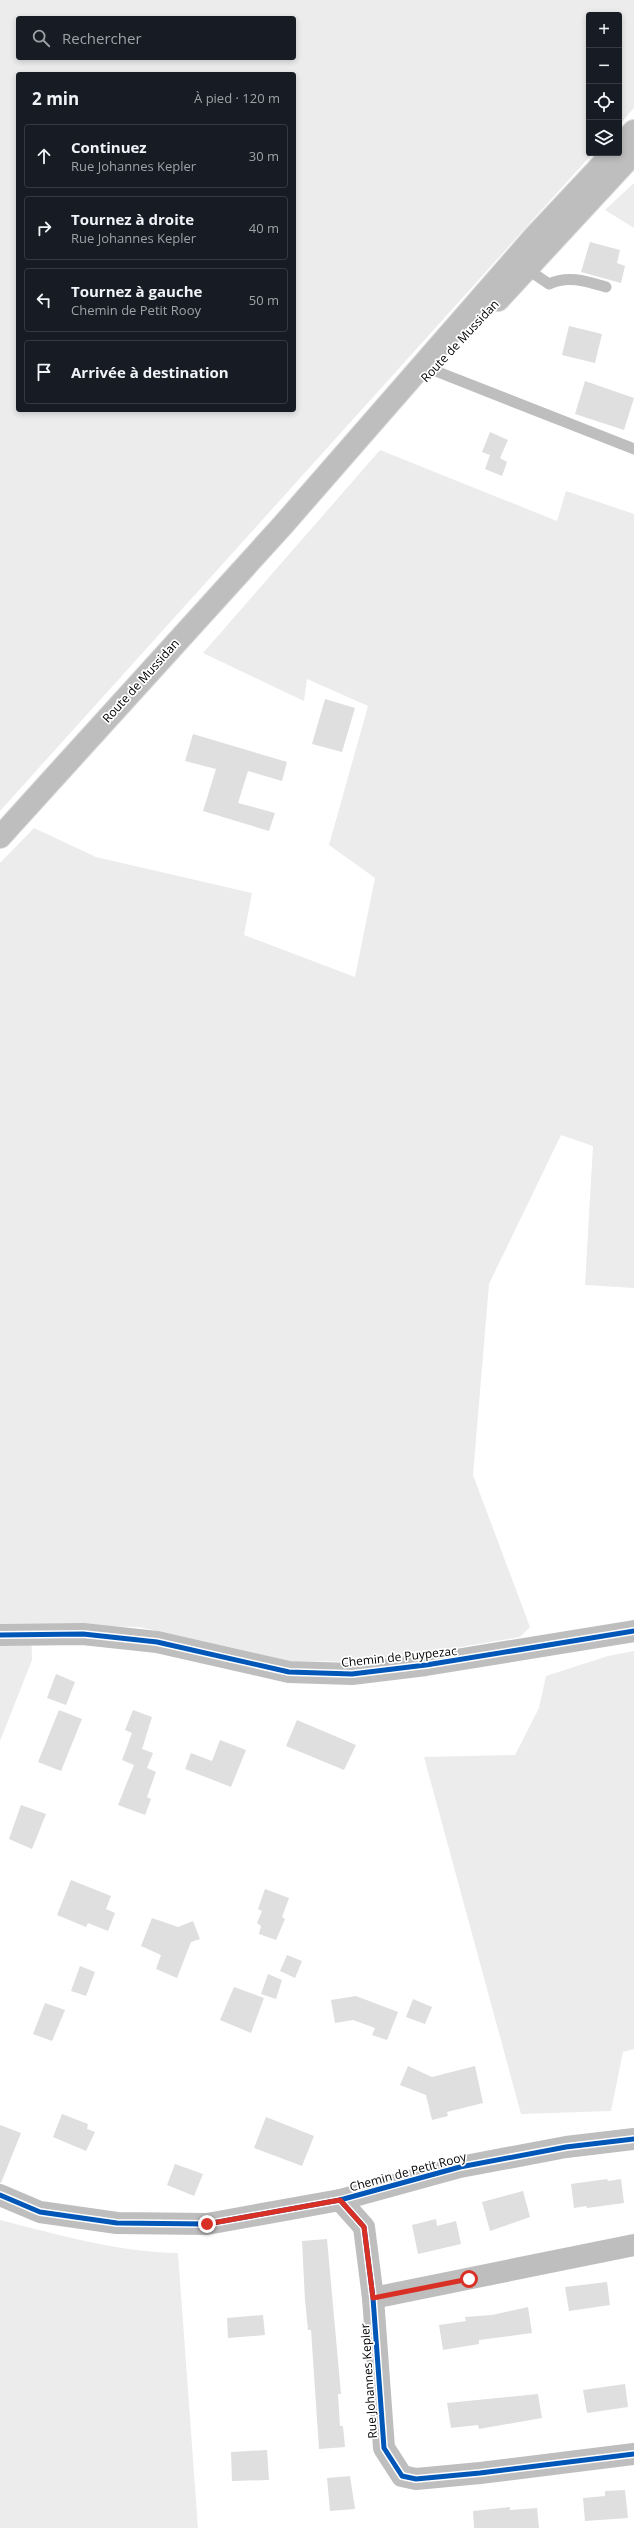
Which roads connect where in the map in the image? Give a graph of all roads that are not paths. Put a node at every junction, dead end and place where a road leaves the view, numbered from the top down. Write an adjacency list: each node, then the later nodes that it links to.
1 (634, 131): 2 (street)
2 (622, 144)
3 (634, 153): 5 (street, Route de Mussidan)
4 (610, 156): 7 (street, Route de Mussidan)
5 (527, 269): 6 (lane); 7 (street, Route de Mussidan)
6 (606, 287)
7 (428, 367): 8 (lane); 9 (street, Route de Mussidan)
8 (634, 449)
9 (0, 838)
10 (634, 1631): 11 (street, Chemin de Puypezac)
11 (0, 1635)
12 (634, 2139): 14 (street, Chemin de Petit Rooy)
13 (0, 2195): 14 (street, Chemin de Petit Rooy)
14 (340, 2200): 16 (street, Rue Johannes Kepler)
15 (634, 2245): 16 (street)
16 (373, 2298): 17 (street, Rue Johannes Kepler)
17 (634, 2454)

